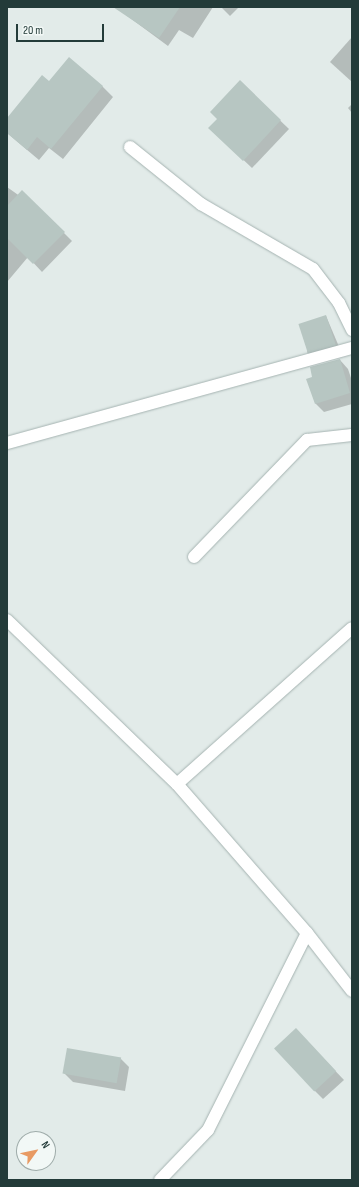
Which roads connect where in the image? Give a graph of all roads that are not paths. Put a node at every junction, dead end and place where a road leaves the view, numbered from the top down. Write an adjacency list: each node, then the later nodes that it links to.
1 (130, 147): 2 (street)
2 (352, 330)
3 (352, 348): 5 (street)
4 (352, 435): 6 (street)
5 (7, 442)
6 (194, 557)
7 (7, 620): 9 (street)
8 (352, 628): 9 (street)
9 (177, 784): 10 (street)
10 (307, 933): 11 (street); 12 (street)
11 (352, 991)
12 (160, 1180)

